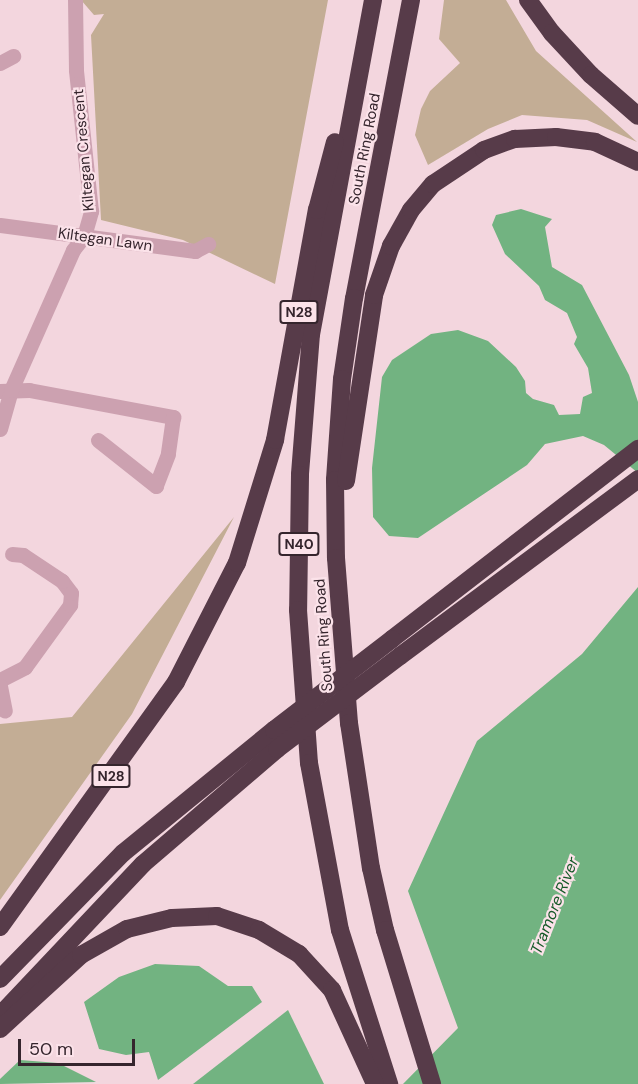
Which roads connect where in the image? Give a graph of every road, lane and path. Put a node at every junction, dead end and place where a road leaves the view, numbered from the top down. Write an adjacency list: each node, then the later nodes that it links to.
1 (75, 0): 8 (street, Kiltegan Crescent)
2 (372, 0): 20 (highway, N28); 25 (highway, South Ring Road / N40)
3 (411, 0): 16 (highway, South Ring Road / N40)
4 (528, 0): 5 (highway)
5 (638, 116)
6 (638, 162): 16 (highway)
7 (0, 225): 8 (street, Kiltegan Lawn)
8 (84, 236): 9 (street, Kiltegan Lawn); 10 (street, Kiltegan Crescent)
9 (208, 244)
10 (6, 390): 11 (street, Kiltegan Crescent); 12 (street)
11 (0, 429)
12 (98, 440)
13 (638, 449): 21 (highway, bridge)
14 (638, 479): 22 (highway, bridge)
15 (12, 554): 17 (street)
16 (336, 558): 26 (highway, South Ring Road / N40)
17 (0, 680)
18 (0, 686): 19 (street)
19 (5, 711)
20 (0, 927)
21 (0, 979)
22 (0, 1016)
23 (0, 1029): 24 (highway)
24 (375, 1084)
25 (388, 1084)
26 (432, 1084)

